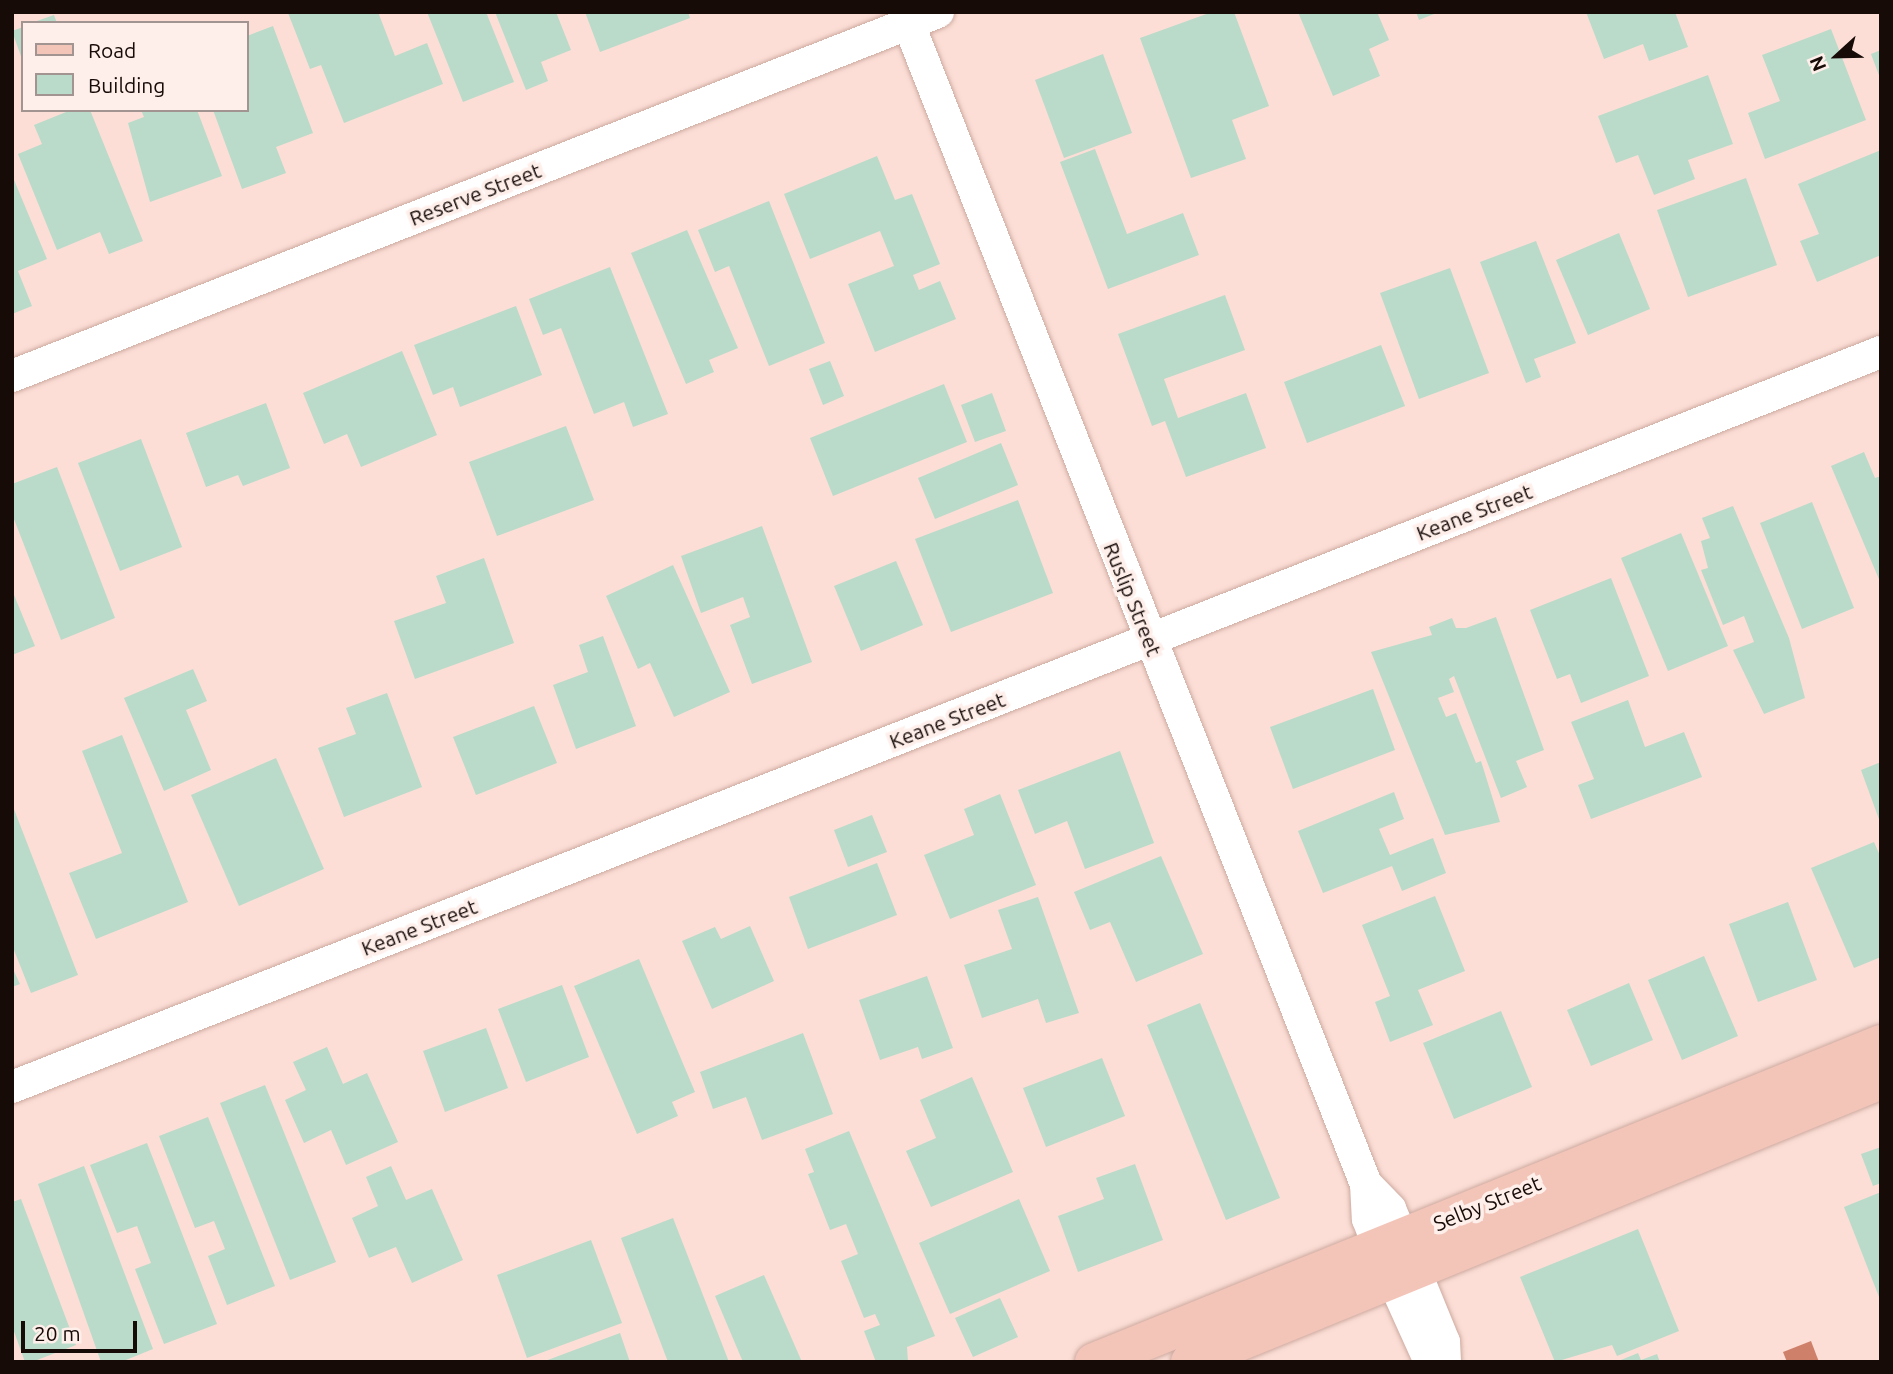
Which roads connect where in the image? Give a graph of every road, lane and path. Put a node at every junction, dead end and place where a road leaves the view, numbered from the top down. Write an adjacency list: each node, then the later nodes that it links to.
1 (939, 12): 2 (street, Reserve Street)
2 (906, 18): 4 (street, Reserve Street); 5 (street, Ruslip Street)
3 (1881, 352): 5 (street, Keane Street)
4 (12, 376)
5 (1149, 640): 8 (street, Keane Street); 9 (street, Ruslip Street)
6 (1881, 1044): 9 (main road, Selby Street)
7 (1881, 1080): 9 (main road, Selby Street)
8 (12, 1087)
9 (1397, 1259): 10 (main road, Selby Street); 11 (main road, Selby Street); 12 (street); 13 (street)
10 (1094, 1362)
11 (1190, 1362)
12 (1430, 1362)
13 (1445, 1362)

